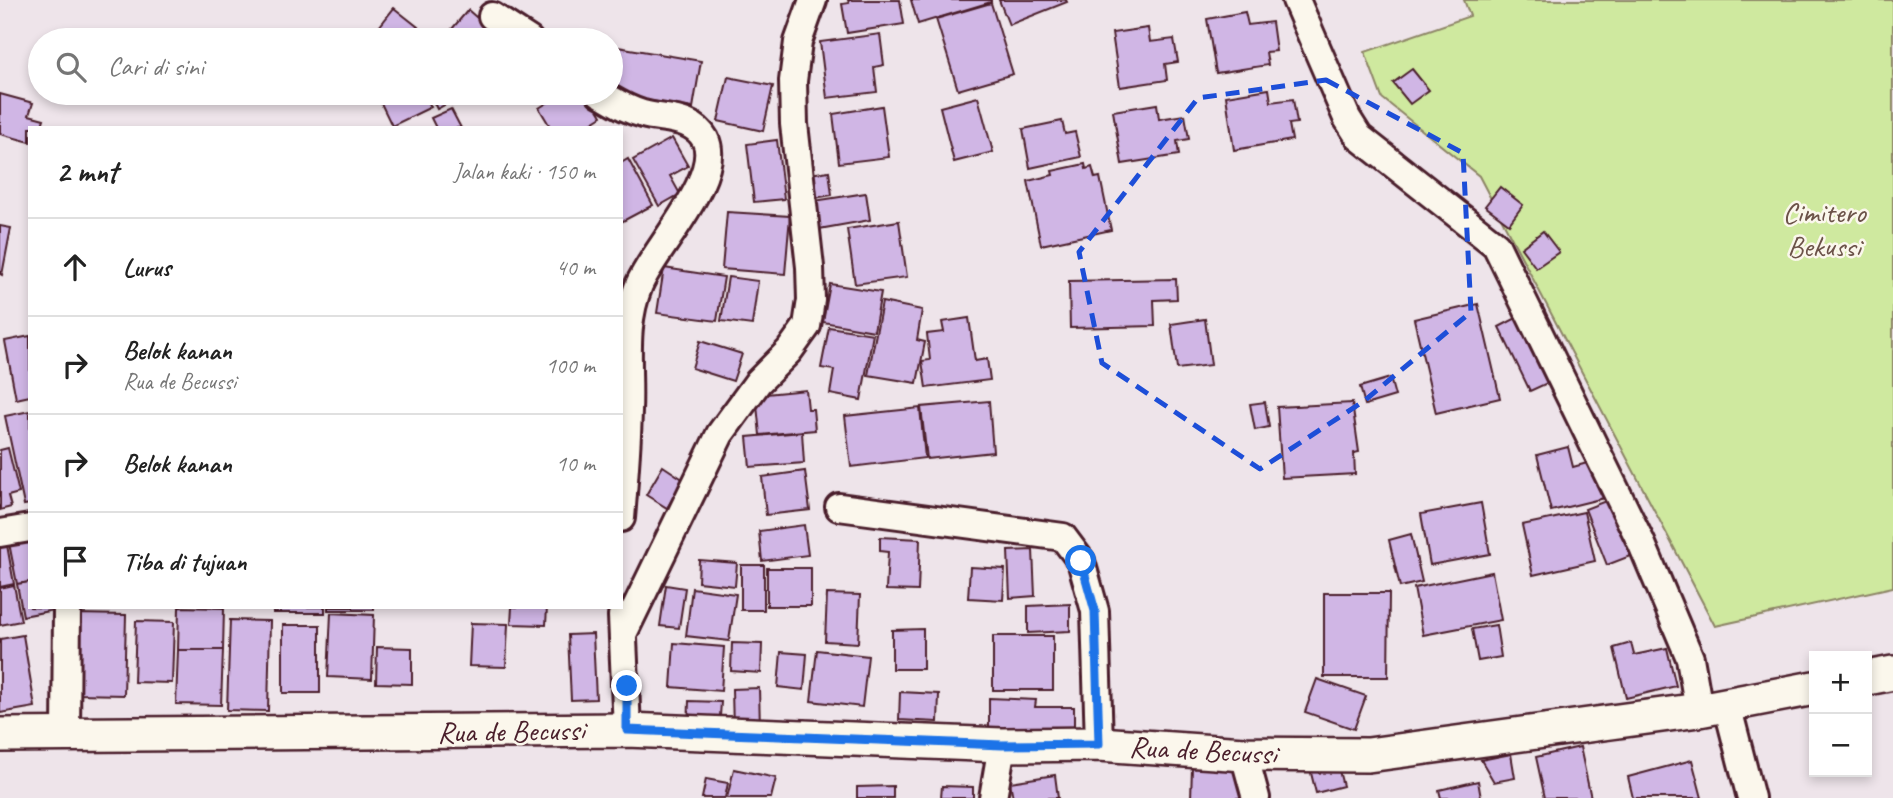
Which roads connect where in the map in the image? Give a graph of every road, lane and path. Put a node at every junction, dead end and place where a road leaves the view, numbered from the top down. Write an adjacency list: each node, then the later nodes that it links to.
1 (813, 0): 12 (street)
2 (1296, 0): 16 (street)
3 (492, 16): 4 (street)
4 (510, 28)
5 (623, 104): 6 (street)
6 (623, 487)
7 (839, 507): 20 (street)
8 (28, 528): 9 (street)
9 (0, 533)
10 (67, 609): 19 (street)
11 (621, 609): 12 (street)
12 (624, 634): 17 (street)
13 (1893, 673): 14 (street)
14 (1872, 677)
15 (1809, 689): 16 (street, Rua de Becussi)
16 (1713, 707): 22 (street, Rua de Becussi); 25 (street)
17 (627, 730): 19 (street, Rua de Becussi); 21 (street, Rua de Becussi)
18 (0, 735): 19 (street, Rua de Becussi)
19 (66, 736)
20 (1099, 744): 21 (street, Rua de Becussi); 22 (street, Rua de Becussi)
21 (1002, 745): 23 (street)
22 (1244, 754): 24 (street)
23 (993, 798)
24 (1256, 798)
25 (1751, 798)

